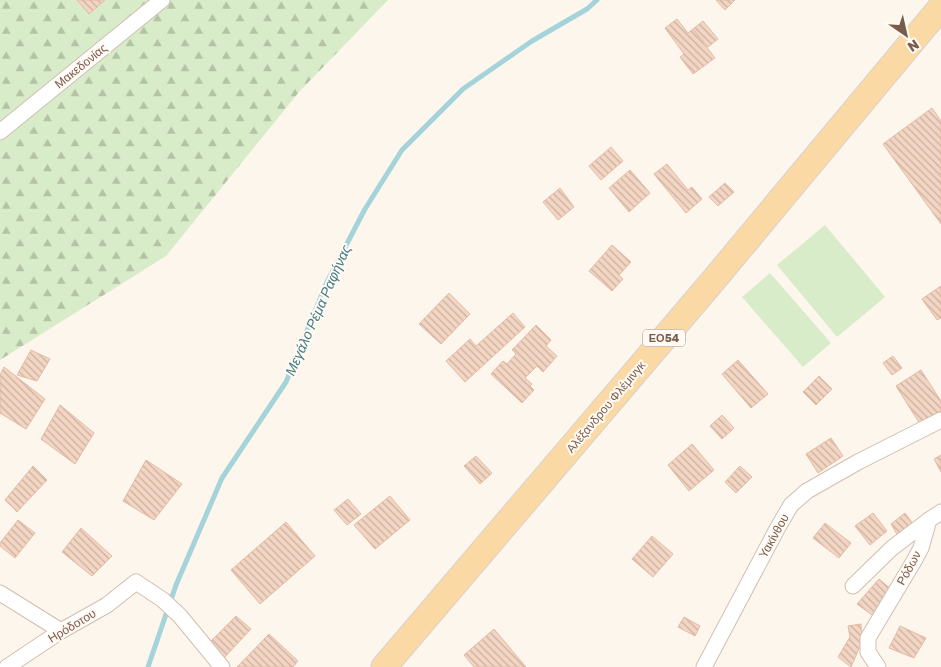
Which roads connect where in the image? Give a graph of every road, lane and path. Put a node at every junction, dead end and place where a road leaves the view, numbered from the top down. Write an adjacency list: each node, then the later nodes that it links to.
1 (162, 0): 3 (street, Μακεδονίας)
2 (941, 7): 12 (main road, Αλέξανδρου Φλέμινγκ / ΕΟ54)
3 (0, 132)
4 (941, 420): 13 (street, Υακίνθου)
5 (935, 516): 6 (street); 9 (street, Ρόδων)
6 (853, 586)
7 (0, 594): 8 (street)
8 (61, 631): 10 (street, Ηρόδοτου); 11 (street, Ηρόδοτου)
9 (868, 652): 14 (street); 15 (street)
10 (7, 667)
11 (222, 667)
12 (384, 667)
13 (704, 667)
14 (862, 667)
15 (878, 667)

